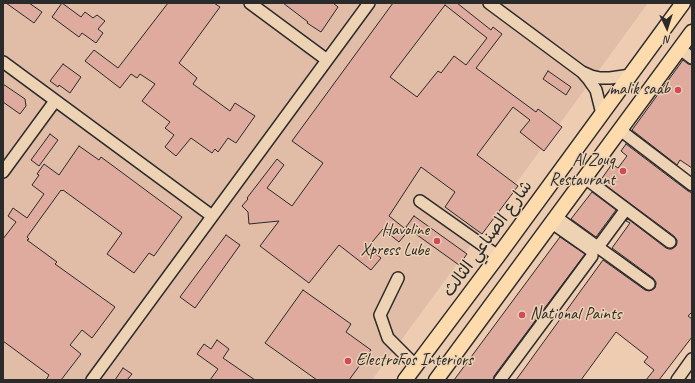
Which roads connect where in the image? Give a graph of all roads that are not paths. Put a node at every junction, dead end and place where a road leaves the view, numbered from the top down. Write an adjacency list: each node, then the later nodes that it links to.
1 (250, 3): 7 (street)
2 (369, 3): 7 (street)
3 (489, 3): 9 (street)
4 (683, 3): 10 (main road, شارع الصناعي الثالث)
5 (688, 40): 6 (street); 13 (main road)
6 (692, 58)
7 (328, 60): 19 (street)
8 (3, 62): 11 (street)
9 (582, 72): 10 (street); 12 (street)
10 (631, 75): 12 (main road, شارع الصناعي الثالث)
11 (55, 101): 14 (street); 19 (street)
12 (602, 114): 23 (main road, شارع الصناعي الثالث)
13 (620, 130): 15 (main road); 16 (street)
14 (3, 172)
15 (585, 178): 18 (street); 20 (main road)
16 (692, 185)
17 (420, 201): 23 (street)
18 (626, 209): 21 (street); 22 (street)
19 (212, 216): 28 (street)
20 (554, 220): 22 (street); 30 (main road); 31 (street)
21 (670, 242)
22 (598, 247): 25 (street)
23 (498, 256): 27 (main road, شارع الصناعي الثالث)
24 (398, 278): 27 (street)
25 (649, 284)
26 (692, 359): 32 (street)
27 (416, 366): 29 (main road, شارع الصناعي الثالث)
28 (92, 380)
29 (405, 380)
30 (436, 380)
31 (500, 380)
32 (677, 380)

